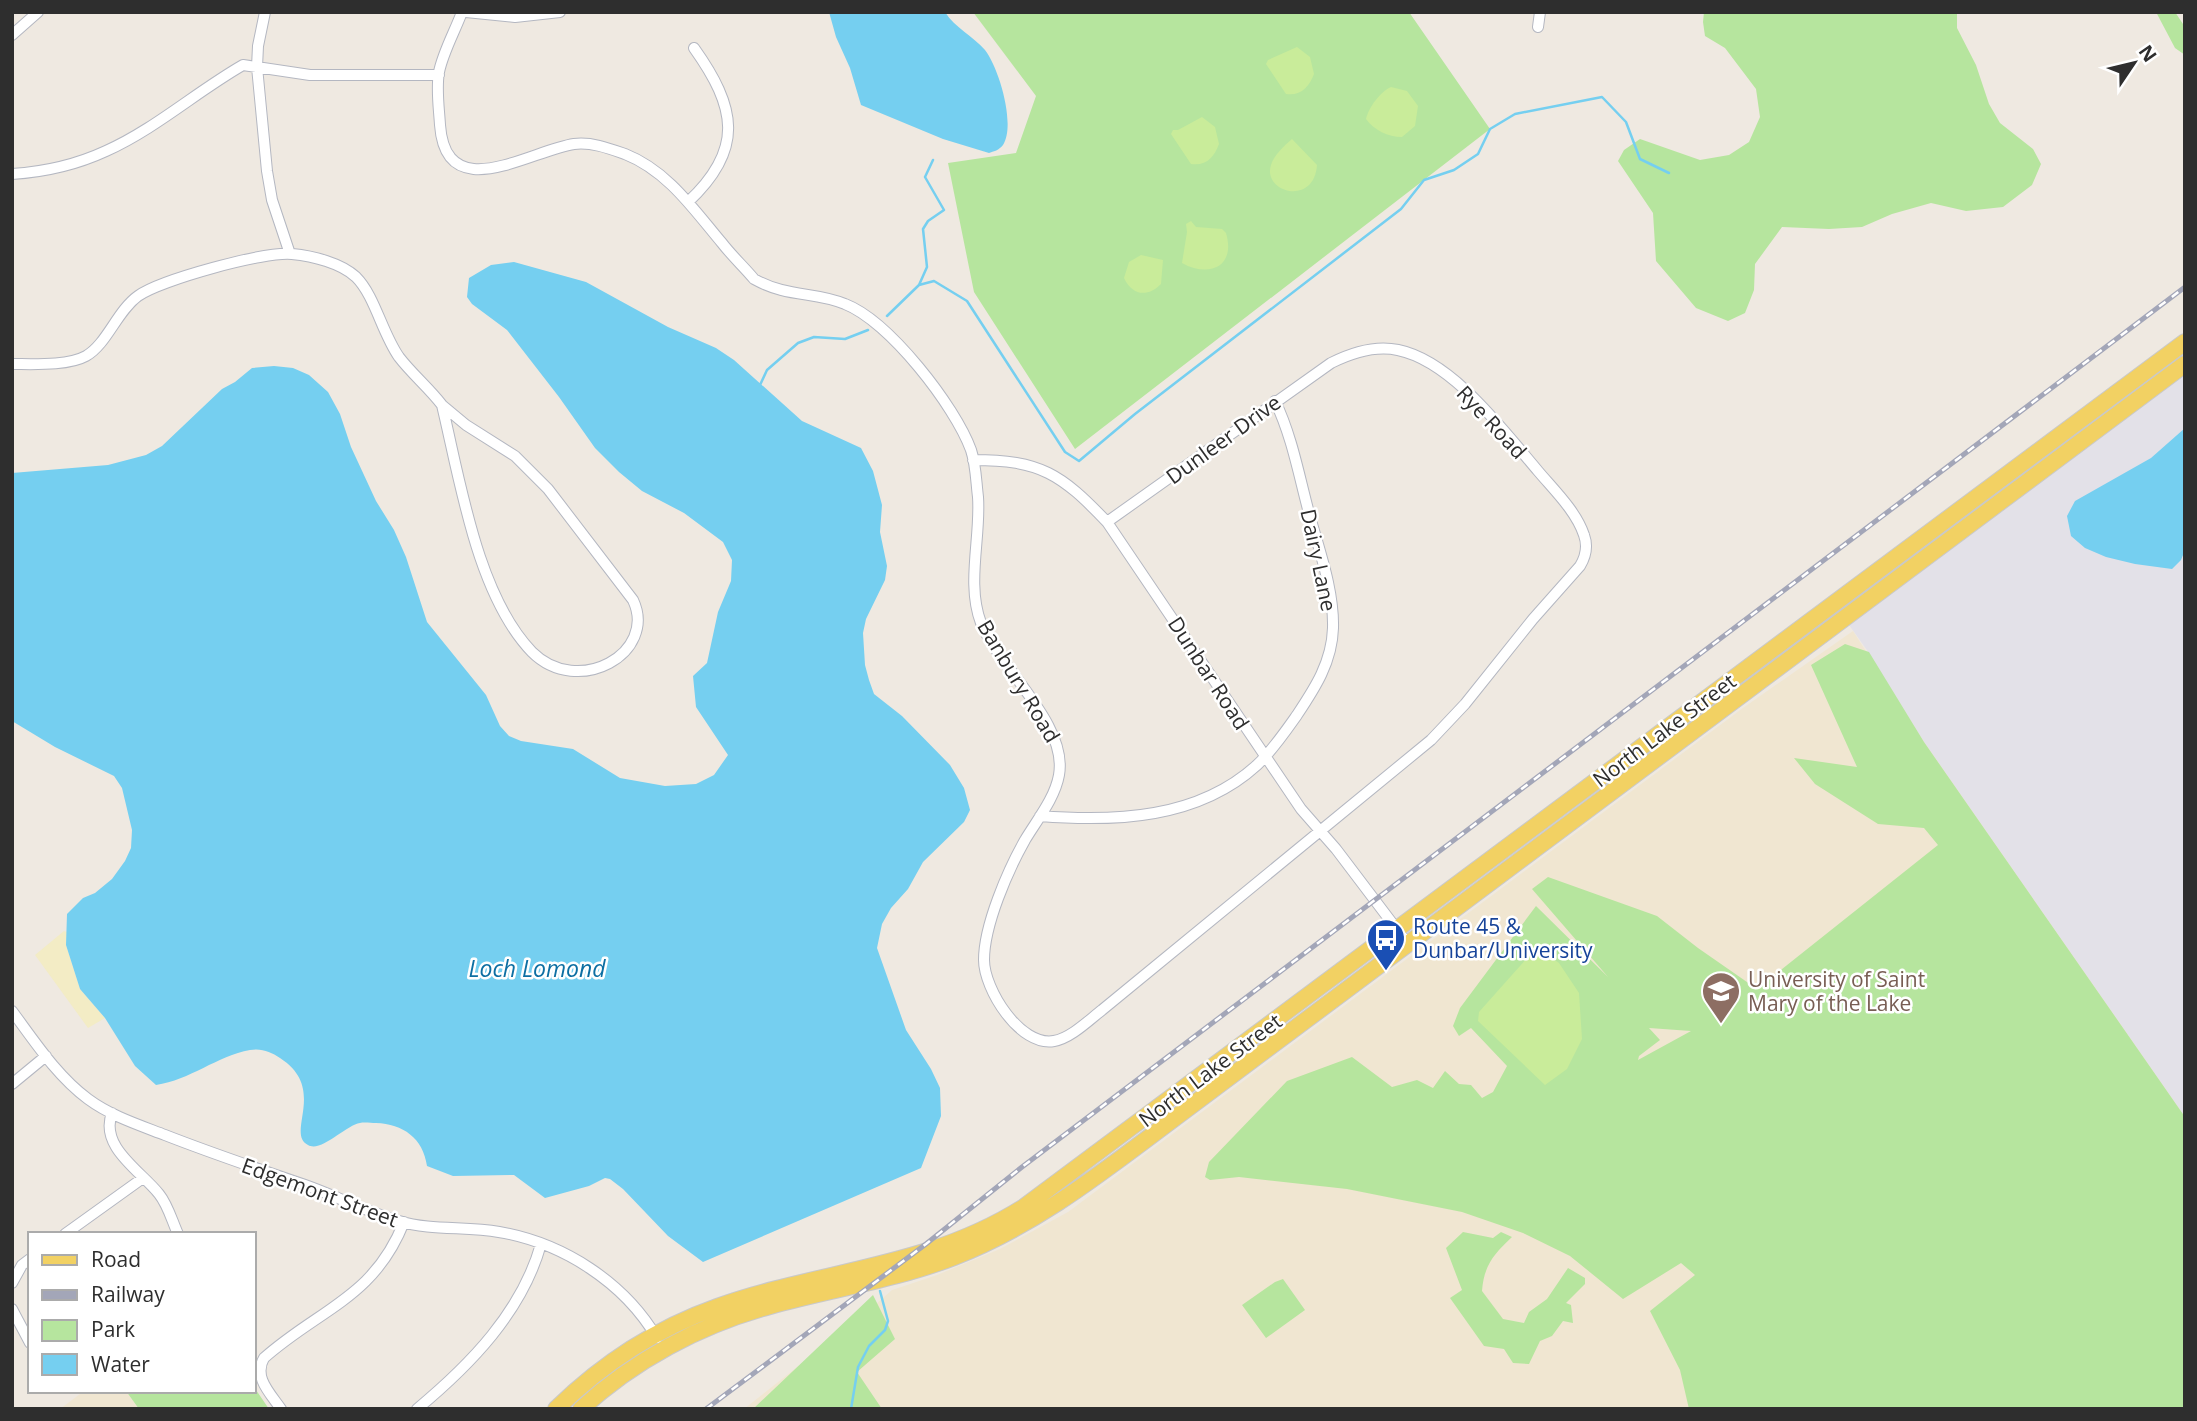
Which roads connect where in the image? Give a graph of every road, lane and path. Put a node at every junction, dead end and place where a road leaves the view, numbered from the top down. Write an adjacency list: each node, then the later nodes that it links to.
1 (38, 12): 7 (street)
2 (265, 12): 9 (street)
3 (464, 12): 4 (street); 10 (street, Banbury Road)
4 (560, 12)
5 (1540, 12): 6 (street)
6 (1538, 27)
7 (12, 35)
8 (694, 48): 12 (street)
9 (257, 67): 10 (street); 11 (street); 13 (street)
10 (439, 75): 12 (street, Banbury Road)
11 (12, 174)
12 (688, 202): 20 (street, Banbury Road)
13 (290, 254): 16 (street); 19 (street)
14 (2185, 342): 26 (main road, North Lake Street)
15 (1341, 358): 18 (street, Dunleer Drive); 22 (street, Rye Road)
16 (12, 364)
17 (2185, 364): 27 (main road, North Lake Street)
18 (1275, 401): 21 (street, Dunleer Drive); 23 (street, Dairy Lane)
19 (442, 405): 19 (street)
20 (974, 460): 21 (street, Dunbar Road); 24 (street, Banbury Road)
21 (1107, 522): 23 (street, Dunbar Road)
22 (1580, 566): 25 (street, Banbury Road)
23 (1264, 757): 24 (street, Dairy Lane); 25 (street, Dunbar Road)
24 (1040, 816): 25 (street, Banbury Road)
25 (1320, 830): 26 (street, Dunbar Road)
26 (1398, 929): 27 (street, Dunbar Road); 40 (main road, North Lake Street)
27 (1408, 944): 42 (main road, North Lake Street)
28 (12, 1011): 29 (street, Edgemont Street)
29 (46, 1056): 30 (street); 31 (street, Edgemont Street)
30 (12, 1084)
31 (112, 1113): 32 (street); 33 (street, Edgemont Street)
32 (143, 1178): 34 (street); 35 (street)
33 (404, 1222): 36 (street, Edgemont Street); 43 (street)
34 (68, 1232)
35 (177, 1232)
36 (541, 1244): 40 (street, Edgemont Street); 44 (street)
37 (28, 1260): 38 (street)
38 (12, 1283)
39 (12, 1309): 41 (street)
40 (655, 1334): 42 (street, Edgemont Street); 45 (main road, North Lake Street)
41 (28, 1339)
42 (664, 1349): 46 (main road, North Lake Street)
43 (281, 1409)
44 (417, 1409)
45 (556, 1409)
46 (581, 1409)

